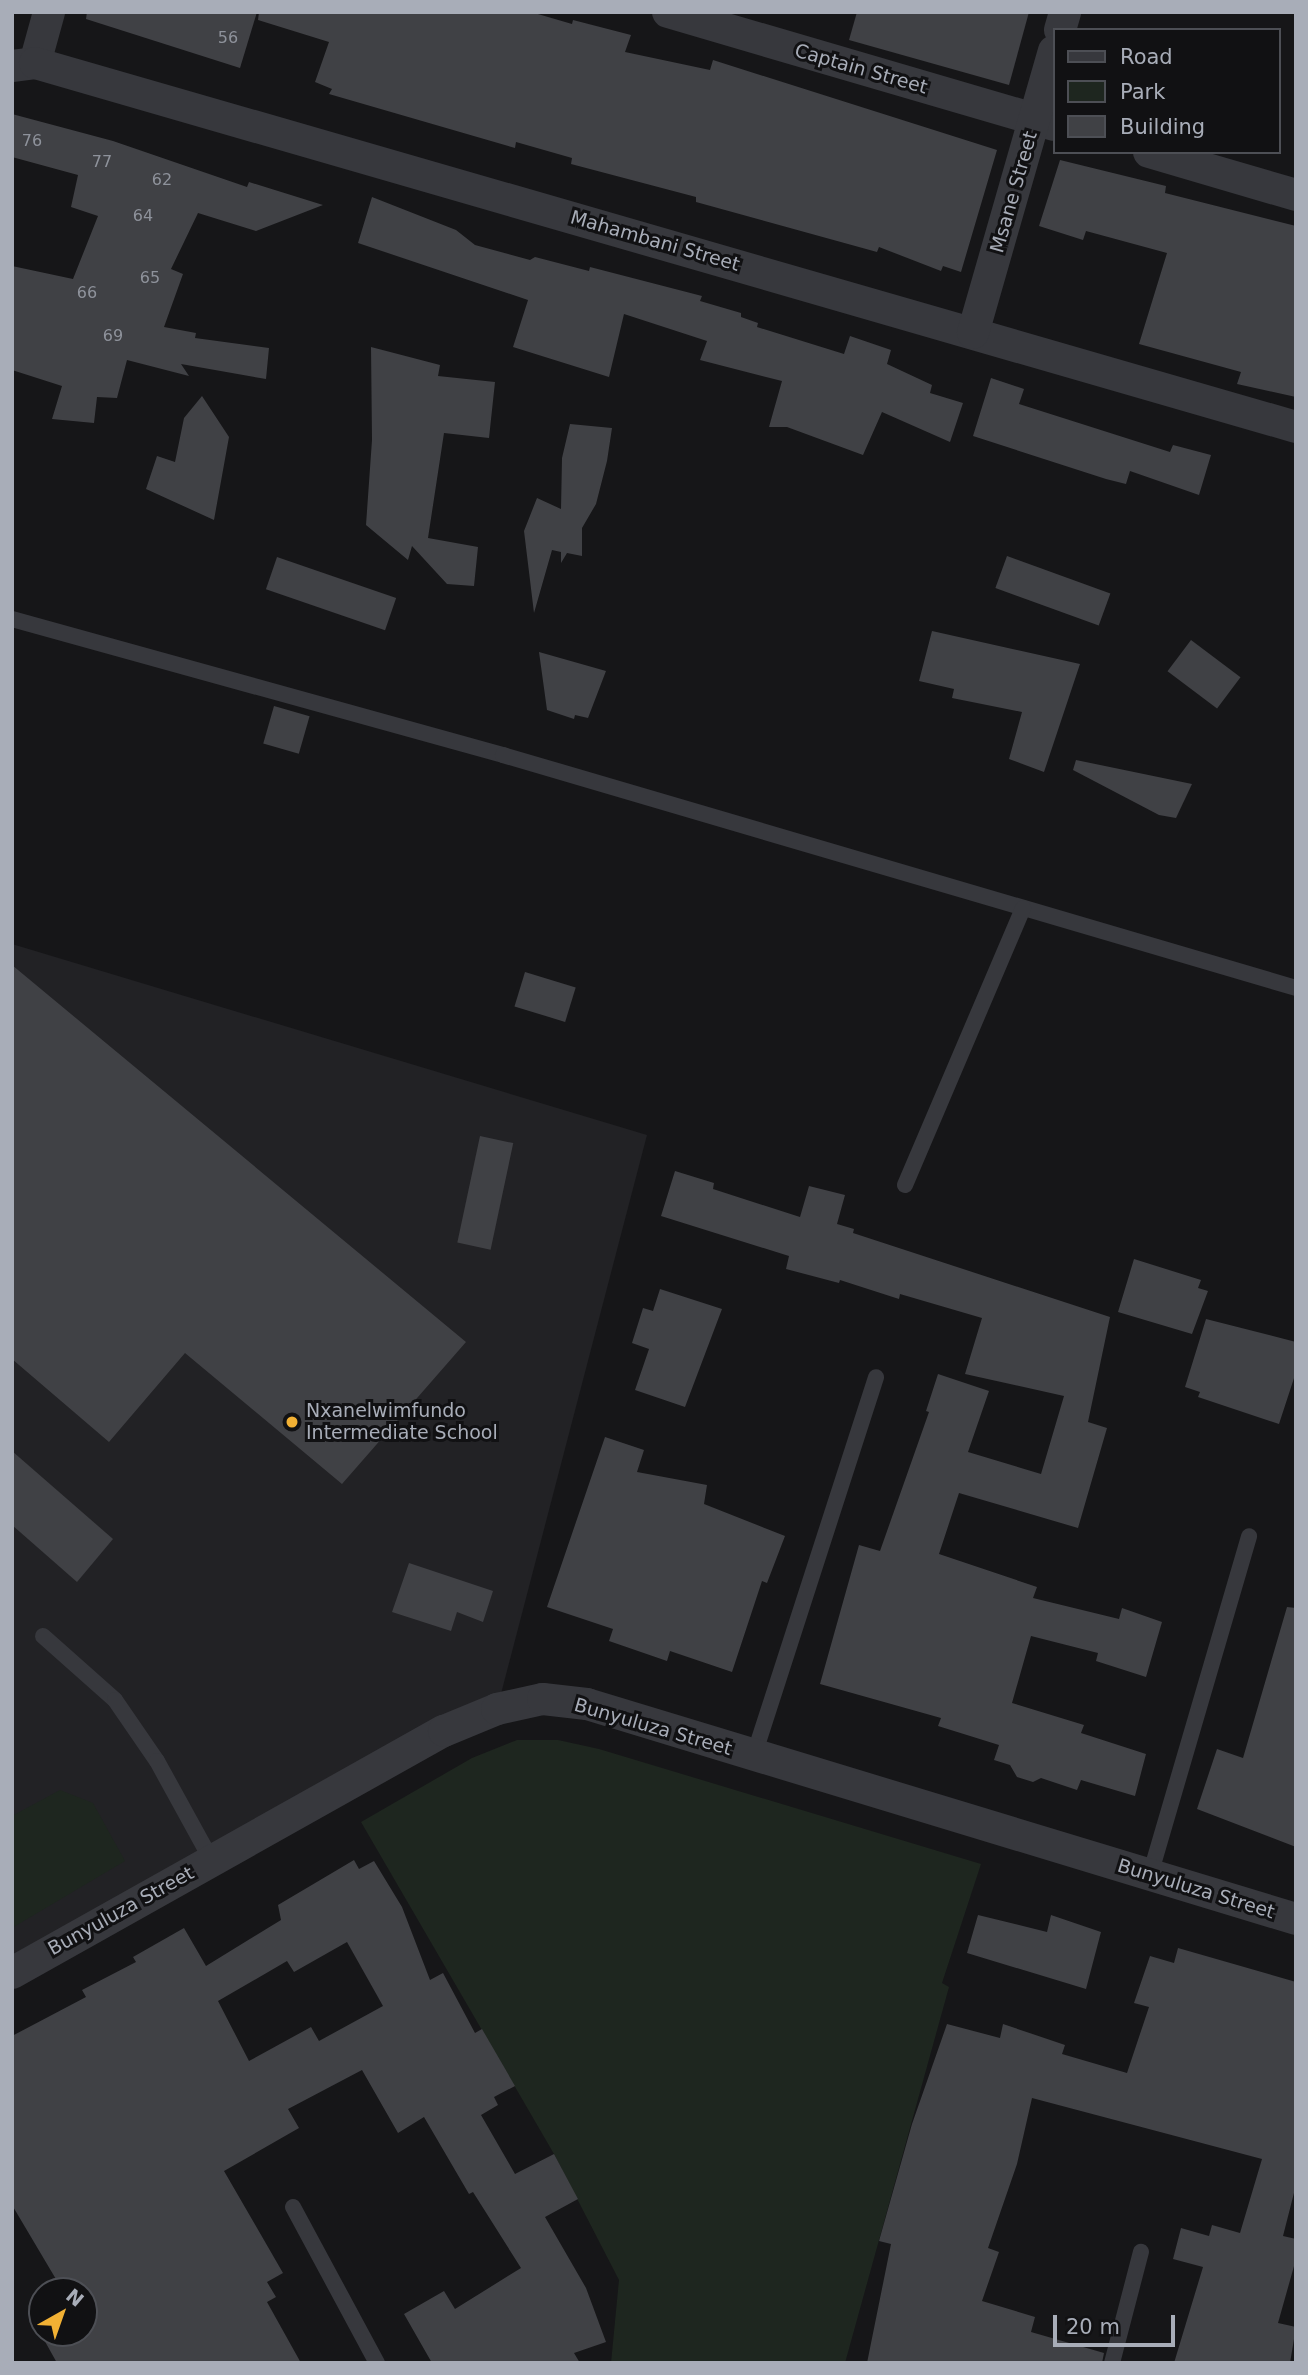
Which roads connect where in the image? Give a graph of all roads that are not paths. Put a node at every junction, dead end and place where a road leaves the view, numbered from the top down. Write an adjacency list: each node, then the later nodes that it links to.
1 (49, 12): 3 (street)
2 (668, 12): 5 (street, Captain Street)
3 (24, 64): 8 (street, Mahambani Street)
4 (1052, 65): 5 (street, Msane Street)
5 (1044, 122): 8 (street, Msane Street)
6 (1156, 154): 7 (street)
7 (1296, 195)
8 (973, 333): 9 (street, Mahambani Street)
9 (1296, 427)
10 (12, 619): 11 (lane)
11 (1023, 908): 12 (lane); 13 (lane)
12 (1296, 988)
13 (905, 1185)
14 (876, 1377): 17 (lane)
15 (1249, 1536): 19 (lane)
16 (43, 1636): 18 (lane)
17 (754, 1755): 18 (street, Bunyuluza Street); 19 (street, Bunyuluza Street)
18 (212, 1861): 21 (street, Bunyuluza Street)
19 (1150, 1875): 20 (street, Bunyuluza Street)
20 (1296, 1919)
21 (12, 1973)
22 (293, 2207): 24 (lane)
23 (1141, 2252): 25 (lane)
24 (377, 2363)
25 (1112, 2363)

